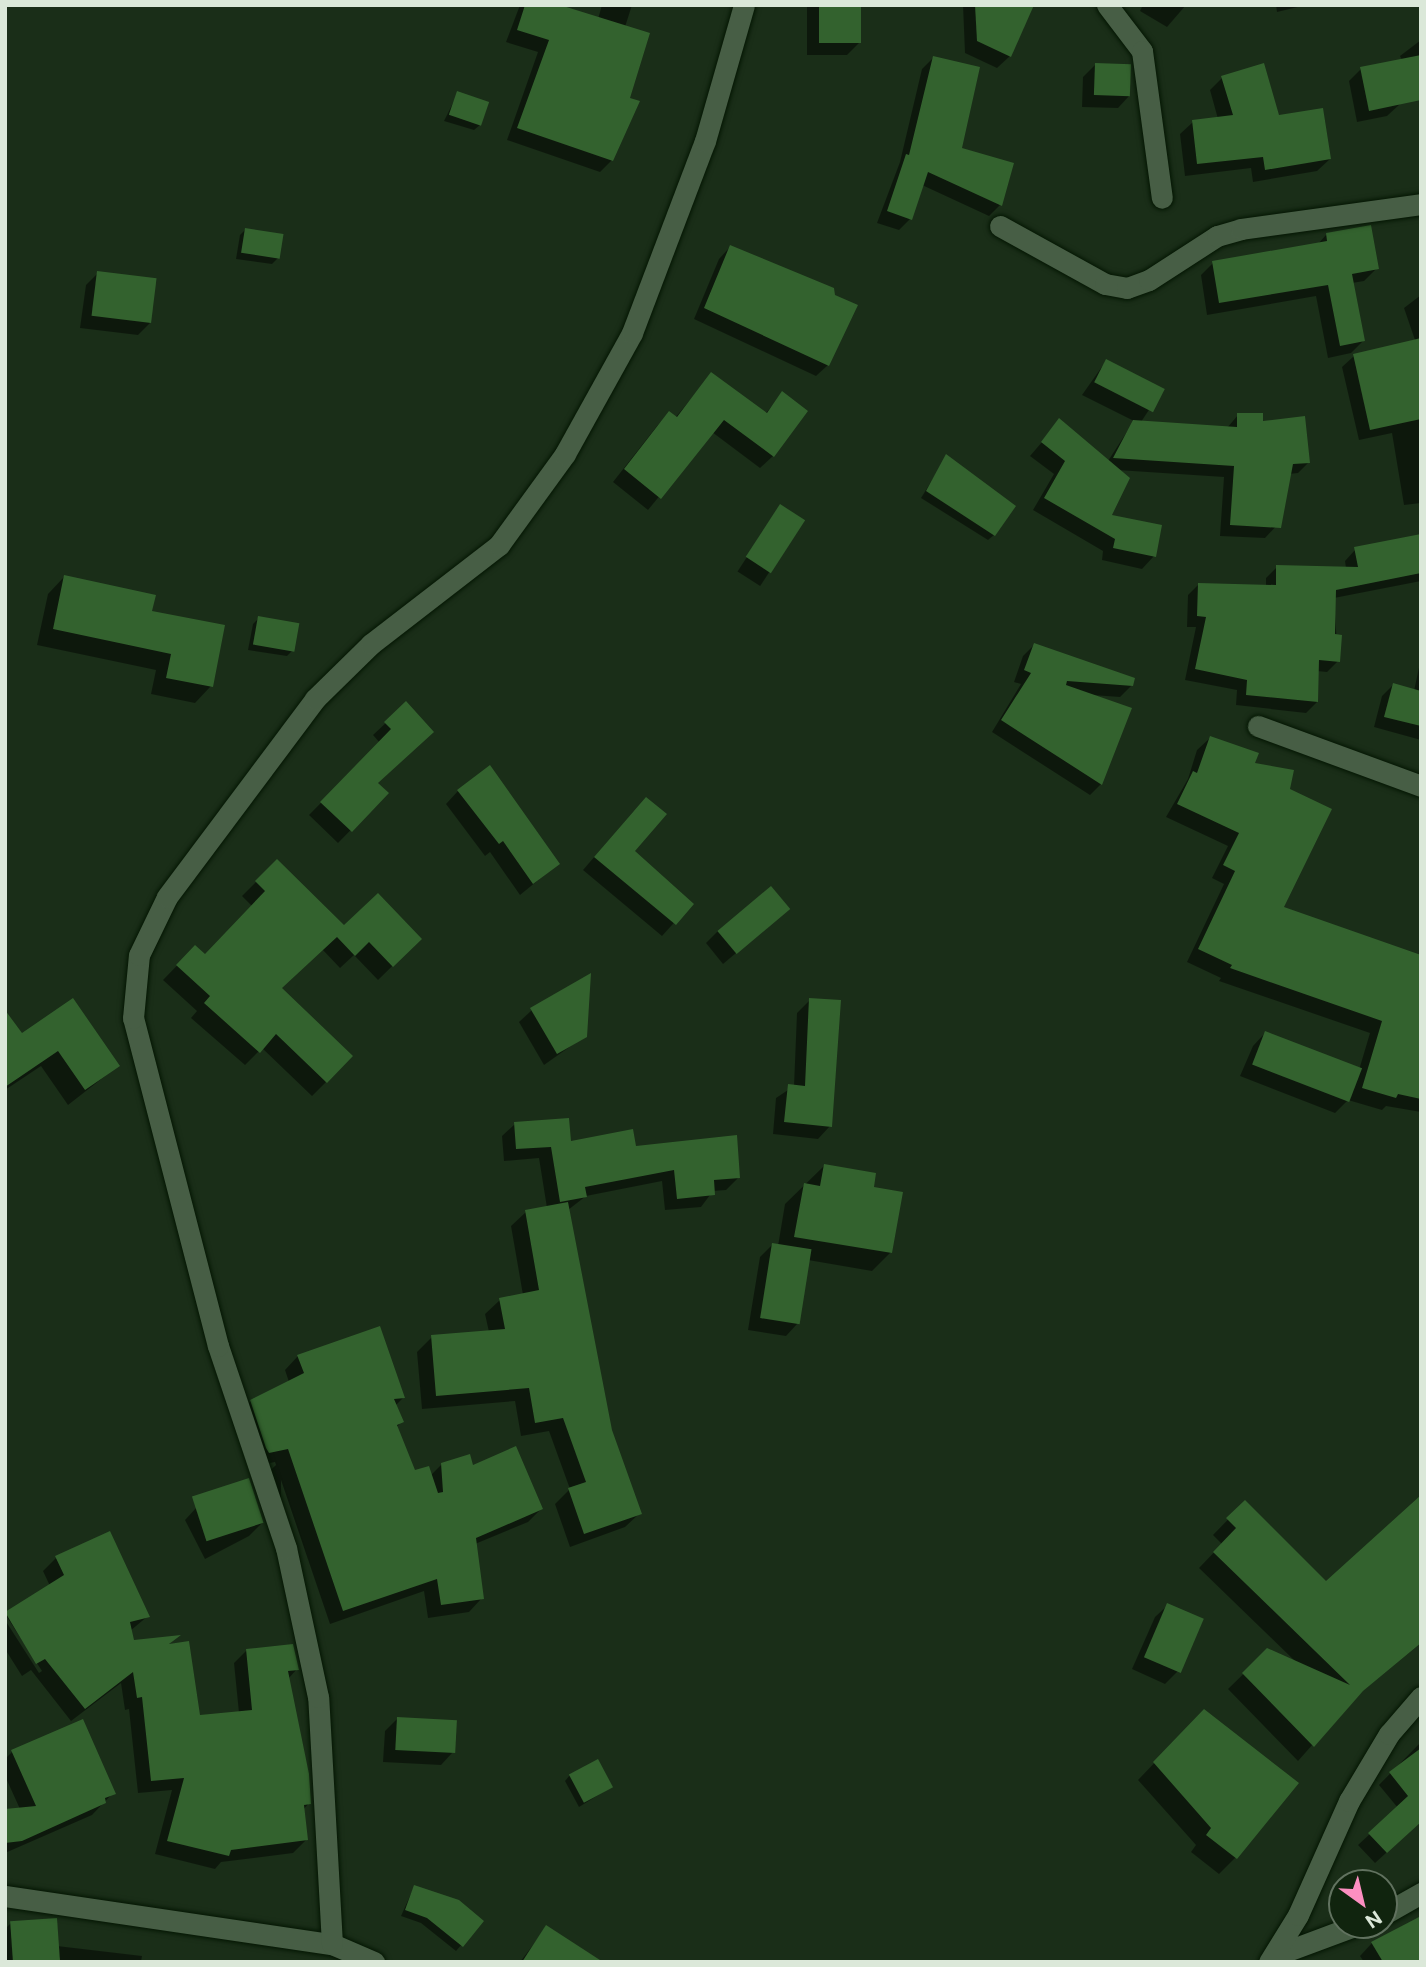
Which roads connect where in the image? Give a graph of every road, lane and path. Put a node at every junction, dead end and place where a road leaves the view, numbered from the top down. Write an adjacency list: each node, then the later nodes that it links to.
1 (744, 5): 13 (street)
2 (1107, 5): 3 (street)
3 (1163, 198)
4 (1421, 204): 5 (street)
5 (1000, 226)
6 (1258, 726): 7 (street)
7 (1421, 786)
8 (1421, 1697): 14 (street)
9 (1421, 1893): 11 (street)
10 (5, 1896): 13 (street)
11 (1398, 1906)
12 (1328, 1937): 14 (street)
13 (332, 1944): 15 (street)
14 (1272, 1959)
15 (374, 1962)

